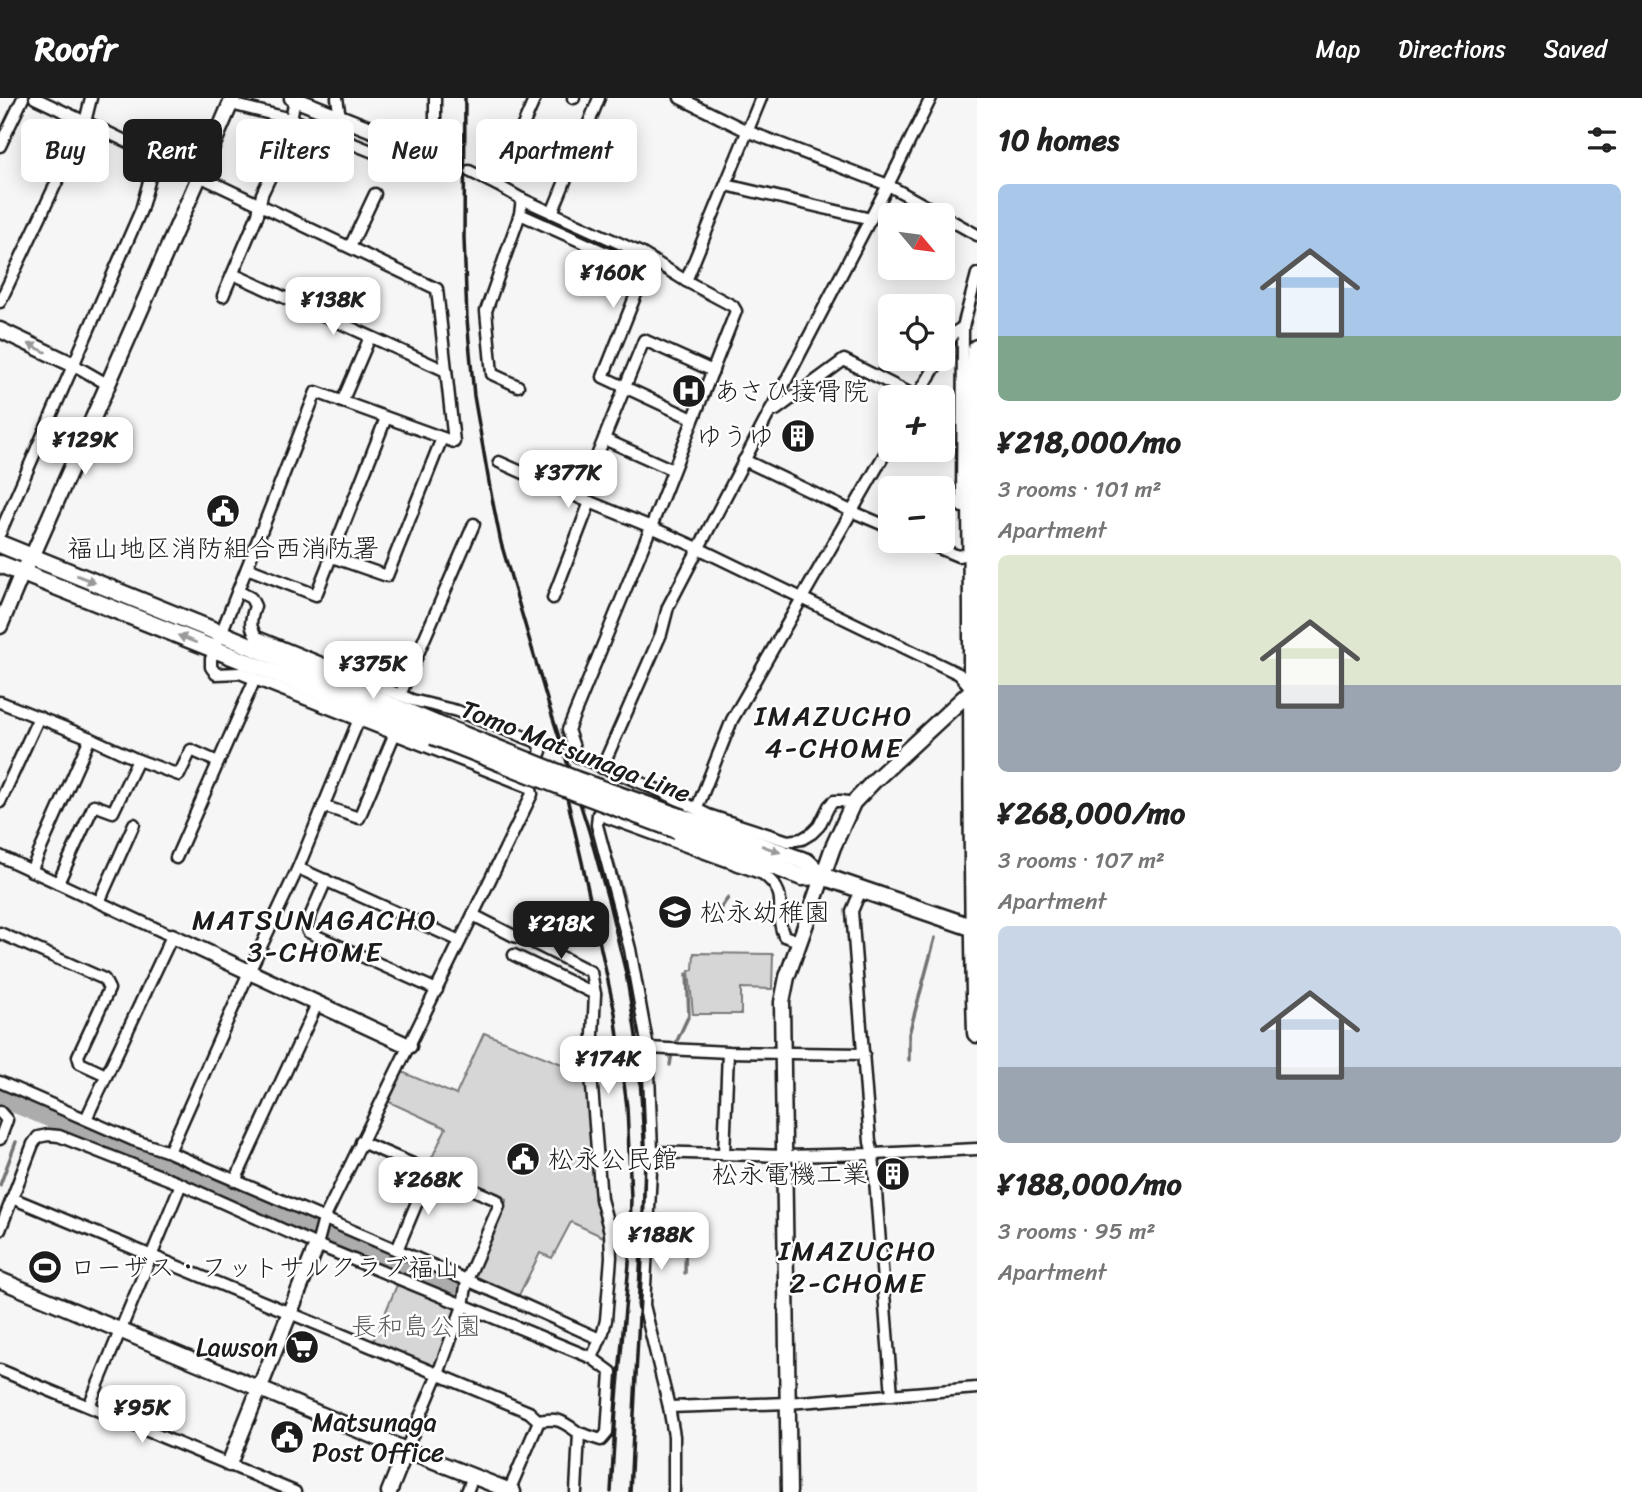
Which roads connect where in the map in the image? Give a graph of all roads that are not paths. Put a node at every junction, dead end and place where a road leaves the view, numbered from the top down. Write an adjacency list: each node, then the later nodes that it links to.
1 (23, 98): 21 (street)
2 (35, 98): 14 (street)
3 (91, 98): 15 (street)
4 (337, 98): 13 (street)
5 (435, 98): 17 (street)
6 (535, 98): 28 (street)
7 (599, 98): 35 (street)
8 (680, 98): 20 (street)
9 (761, 98): 20 (street)
10 (931, 98): 30 (street)
11 (294, 99): 13 (street); 16 (street)
12 (232, 101): 16 (street); 18 (street)
13 (340, 117): 19 (street)
14 (79, 119)
15 (86, 119)
16 (291, 119)
17 (435, 119)
18 (222, 124)
19 (368, 128)
20 (747, 131): 29 (street); 30 (street)
21 (0, 146)
22 (469, 171): 28 (street)
23 (57, 182): 46 (street)
24 (149, 182): 50 (street)
25 (197, 182): 53 (street)
26 (210, 182): 34 (street)
27 (268, 182): 34 (street)
28 (497, 185): 32 (street)
29 (726, 185): 37 (street); 44 (street)
30 (888, 185): 33 (street); 37 (street)
31 (375, 194): 40 (street)
32 (522, 199): 35 (street); 36 (street)
33 (919, 203)
34 (260, 205): 40 (street); 42 (street)
35 (552, 213): 41 (street)
36 (520, 214): 41 (street); 55 (street)
37 (871, 219): 58 (street)
38 (956, 224): 39 (street)
39 (977, 235)
40 (350, 247): 51 (street)
41 (649, 261): 44 (street); 56 (street)
42 (233, 274): 45 (street); 48 (street)
43 (977, 274): 49 (street)
44 (686, 281): 52 (street)
45 (223, 296)
46 (0, 302)
47 (0, 330): 50 (street, one-way to 47)
48 (370, 337): 51 (street); 57 (street)
49 (965, 337): 69 (highway)
50 (74, 365): 53 (street); 74 (street)
51 (446, 371): 61 (street)
52 (713, 371): 56 (street); 60 (street)
53 (107, 384): 79 (street)
54 (893, 385): 58 (street)
55 (518, 386)
56 (626, 387): 60 (street); 62 (street)
57 (342, 401): 59 (street); 82 (street)
58 (771, 409): 63 (street)
59 (387, 418): 61 (street); 80 (street)
60 (693, 419): 66 (street)
61 (442, 438): 80 (street)
62 (604, 439): 66 (street); 67 (street)
63 (744, 460): 70 (street); 76 (street)
64 (880, 462): 70 (street)
65 (499, 463): 67 (street)
66 (673, 470): 73 (street)
67 (580, 498): 68 (street)
68 (590, 502): 73 (street); 85 (street)
69 (975, 507): 78 (highway)
70 (852, 511): 71 (street); 86 (street)
71 (878, 522)
72 (474, 524): 92 (street)
73 (651, 527): 76 (street); 101 (street)
74 (0, 533)
75 (0, 544): 79 (main road, Tomo Matsunaga Line)
76 (698, 548): 86 (street); 101 (street)
77 (951, 553): 78 (street)
78 (973, 553): 91 (highway)
79 (32, 557): 83 (street); 88 (main road, Tomo Matsunaga Line, one-way to 88)
80 (332, 557): 82 (street)
81 (0, 564): 83 (main road, Tomo Matsunaga Line)
82 (247, 568): 84 (street)
83 (22, 573): 87 (street); 89 (main road, Tomo Matsunaga Line, one-way to 83)
84 (237, 591): 88 (street); 92 (street)
85 (553, 598)
86 (801, 598): 91 (street); 108 (street)
87 (0, 625)
88 (222, 634): 89 (street); 96 (main road, Tomo Matsunaga Line)
89 (214, 649): 90 (street); 96 (main road, Tomo Matsunaga Line)
90 (255, 679): 95 (street); 100 (street)
91 (975, 689): 105 (street); 120 (highway)
92 (400, 695): 103 (street)
93 (0, 702): 94 (street)
94 (39, 718): 98 (street); 104 (street)
95 (359, 719): 97 (street); 106 (street)
96 (435, 730): 108 (main road, Tomo Matsunaga Line, bridge)
97 (395, 733): 103 (street); 106 (street)
98 (90, 738): 99 (street); 113 (street)
99 (138, 760): 100 (street); 116 (street)
100 (218, 762): 111 (street)
101 (602, 768): 102 (street)
102 (616, 774): 107 (street); 108 (street)
103 (527, 786): 119 (street)
104 (0, 802)
105 (853, 803): 108 (street); 114 (street)
106 (323, 806): 112 (street)
107 (598, 814): 124 (street); 132 (street)
108 (686, 819): 114 (main road, Tomo Matsunaga Line)
109 (134, 824): 118 (street)
110 (0, 856): 113 (street)
111 (176, 858)
112 (298, 868): 115 (street); 126 (street)
113 (31, 871): 116 (street)
114 (822, 876): 117 (main road, Tomo Matsunaga Line); 124 (street)
115 (326, 880): 123 (street); 127 (street)
116 (58, 883): 118 (street)
117 (861, 890): 120 (main road, Tomo Matsunaga Line); 135 (street)
118 (99, 902): 122 (street)
119 (473, 915): 123 (street); 128 (street)
120 (976, 929): 130 (highway)
121 (0, 933): 136 (street)
122 (172, 936): 126 (street); 136 (street)
123 (460, 941): 127 (street)
124 (799, 941): 134 (street)
125 (514, 955): 128 (street)
126 (249, 972): 129 (street); 143 (street)
127 (437, 990): 131 (street)
128 (595, 994): 162 (street)
129 (317, 1004): 131 (street); 149 (street)
130 (977, 1032)
131 (409, 1046): 141 (street)
132 (648, 1048): 133 (street); 144 (street)
133 (728, 1052): 134 (street); 145 (street)
134 (783, 1053): 135 (street); 147 (street)
135 (864, 1054): 146 (street)
136 (106, 1075): 139 (street)
137 (0, 1082): 139 (street)
138 (0, 1112): 140 (street)
139 (86, 1119): 143 (street)
140 (0, 1139)
141 (361, 1142): 148 (street); 152 (street)
142 (977, 1149): 146 (street)
143 (169, 1152): 149 (street)
144 (652, 1152): 145 (street); 171 (street)
145 (724, 1154): 147 (street)
146 (873, 1154): 147 (street); 168 (street)
147 (785, 1156): 169 (street)
148 (430, 1171): 155 (street); 158 (street)
149 (235, 1181): 152 (street)
150 (181, 1184): 151 (street); 154 (street); 156 (street)
151 (12, 1198): 153 (street); 156 (street)
152 (324, 1219): 154 (street); 155 (street)
153 (0, 1230)
154 (317, 1245): 159 (street); 160 (street)
155 (397, 1250): 158 (street)
156 (151, 1255): 160 (street); 161 (street)
157 (0, 1280): 161 (street)
158 (467, 1280): 159 (street); 162 (street)
159 (463, 1306): 163 (street); 165 (street)
160 (289, 1313): 165 (street); 167 (street)
161 (120, 1330): 167 (street); 170 (street)
162 (600, 1339): 163 (street)
163 (592, 1358): 173 (street)
164 (0, 1370): 170 (street)
165 (438, 1374): 172 (street); 174 (street)
166 (977, 1388): 168 (street)
167 (260, 1389): 174 (street); 175 (street)
168 (892, 1395): 169 (street)
169 (788, 1402): 171 (street); 183 (street)
170 (89, 1406): 175 (street)
171 (669, 1407): 182 (street)
172 (539, 1421): 173 (street); 177 (street)
173 (579, 1433): 181 (street)
174 (406, 1450): 176 (street); 179 (street)
175 (229, 1465): 178 (street)
176 (473, 1476): 177 (street); 180 (street)
177 (511, 1491)
178 (295, 1492)
179 (389, 1492)
180 (467, 1492)
181 (576, 1492)
182 (674, 1492)
183 (789, 1492)

